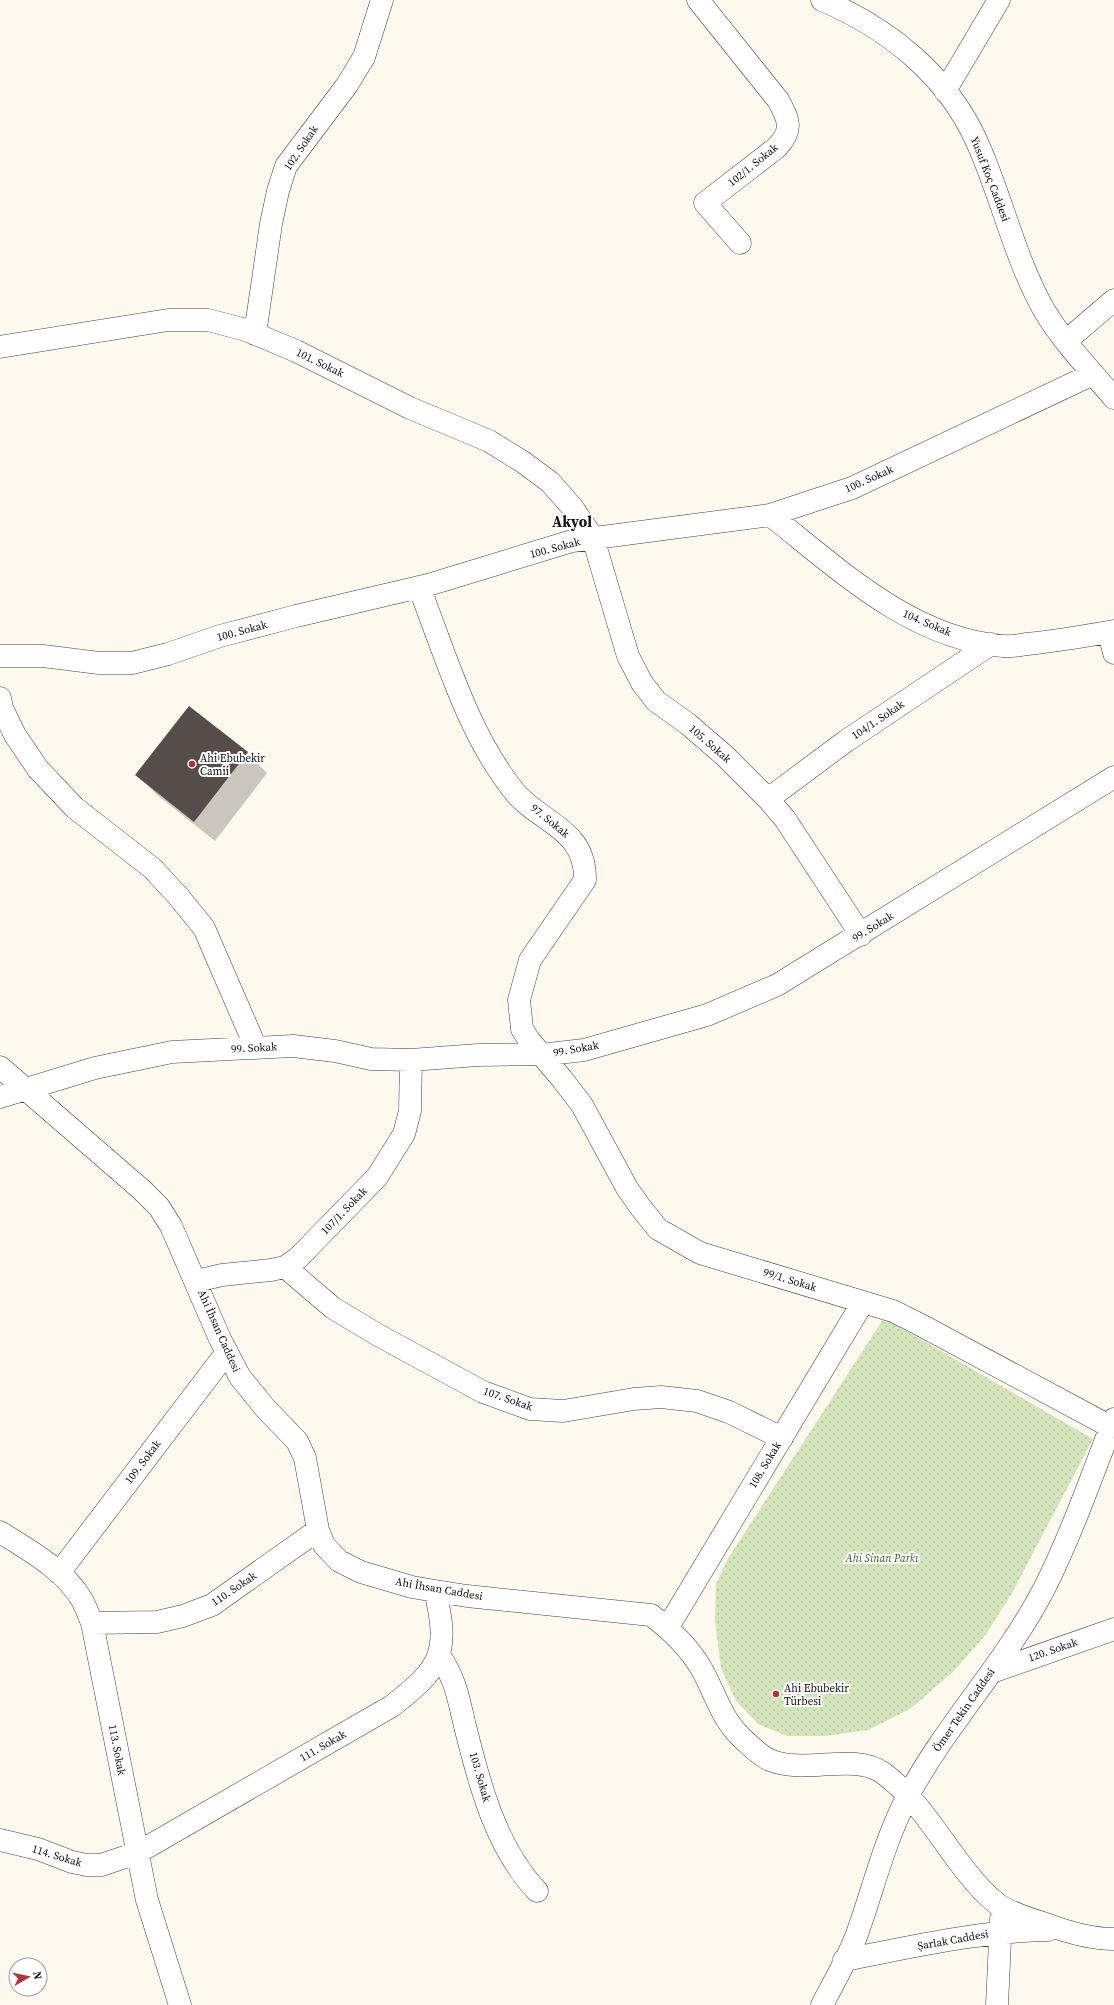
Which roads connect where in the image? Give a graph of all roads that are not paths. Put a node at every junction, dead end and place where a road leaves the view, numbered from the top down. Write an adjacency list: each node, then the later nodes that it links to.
1 (382, 0): 8 (street, 102. Sokak)
2 (698, 0): 6 (street, 102/1. Sokak)
3 (822, 0): 5 (street, Yusuf Koç Caddesi)
4 (999, 0): 5 (street)
5 (945, 91): 9 (street, Yusuf Koç Caddesi)
6 (740, 243)
7 (1114, 300): 9 (street)
8 (255, 334): 10 (street, 101. Sokak); 14 (street, 101. Sokak)
9 (1066, 341): 11 (street, Yusuf Koç Caddesi)
10 (0, 347)
11 (1093, 374): 12 (street, Yusuf Koç Caddesi); 13 (street, 100. Sokak)
12 (1114, 398)
13 (770, 515): 14 (street, 100. Sokak); 17 (street, 104. Sokak)
14 (593, 538): 15 (street, 100. Sokak); 22 (street, 105. Sokak)
15 (419, 587): 19 (street, 100. Sokak); 25 (street, 97. Sokak)
16 (1111, 631): 17 (street, 104. Sokak); 18 (street)
17 (991, 644): 22 (street, 104/1. Sokak)
18 (1114, 653)
19 (0, 656)
20 (0, 698): 24 (street)
21 (1114, 777): 23 (street, 99. Sokak)
22 (768, 799): 23 (street, 105. Sokak)
23 (861, 935): 25 (street, 99. Sokak)
24 (256, 1048): 26 (street, 99. Sokak); 28 (street, 99. Sokak)
25 (540, 1054): 26 (street, 99. Sokak); 32 (street, 99/1. Sokak)
26 (411, 1060): 30 (street, 107/1. Sokak)
27 (0, 1067): 28 (street, Ahi İhsan Caddesi)
28 (24, 1089): 29 (street, 99. Sokak); 31 (street, Ahi İhsan Caddesi)
29 (0, 1097)
30 (285, 1266): 31 (street, 107/1. Sokak); 35 (street, 107. Sokak)
31 (196, 1281): 33 (street, Ahi İhsan Caddesi)
32 (862, 1302): 34 (street, 99/1. Sokak); 35 (street, 108. Sokak)
33 (227, 1352): 36 (street, Ahi İhsan Caddesi); 38 (street, 109. Sokak)
34 (1112, 1423): 44 (street, Ömer Tekin Caddesi)
35 (782, 1438): 41 (street, 108. Sokak)
36 (318, 1530): 39 (street, Ahi İhsan Caddesi); 40 (street, 110. Sokak)
37 (0, 1532): 38 (street, 113. Sokak)
38 (59, 1573): 40 (street, 113. Sokak)
39 (435, 1591): 41 (street, Ahi İhsan Caddesi); 43 (street, 111. Sokak)
40 (92, 1623): 47 (street, 113. Sokak)
41 (668, 1628): 45 (street, Ahi İhsan Caddesi)
42 (1114, 1629): 44 (street, 120. Sokak)
43 (440, 1655): 47 (street, 111. Sokak); 48 (street, 103. Sokak)
44 (992, 1672): 45 (street, Ömer Tekin Caddesi)
45 (908, 1795): 49 (street, Şarlak Caddesi); 53 (street, Ömer Tekin Caddesi)
46 (0, 1840): 47 (street, 114. Sokak)
47 (137, 1853): 54 (street, 113. Sokak)
48 (537, 1891)
49 (1002, 1906): 50 (street, Şarlak Caddesi); 51 (street)
50 (1063, 1930): 51 (street, Şarlak Caddesi); 52 (street, Şarlak Caddesi)
51 (1000, 1932): 53 (street, Şarlak Caddesi); 56 (street)
52 (1114, 1939)
53 (844, 1960): 55 (street, Ömer Tekin Caddesi)
54 (180, 2005)
55 (822, 2005)
56 (996, 2005)

